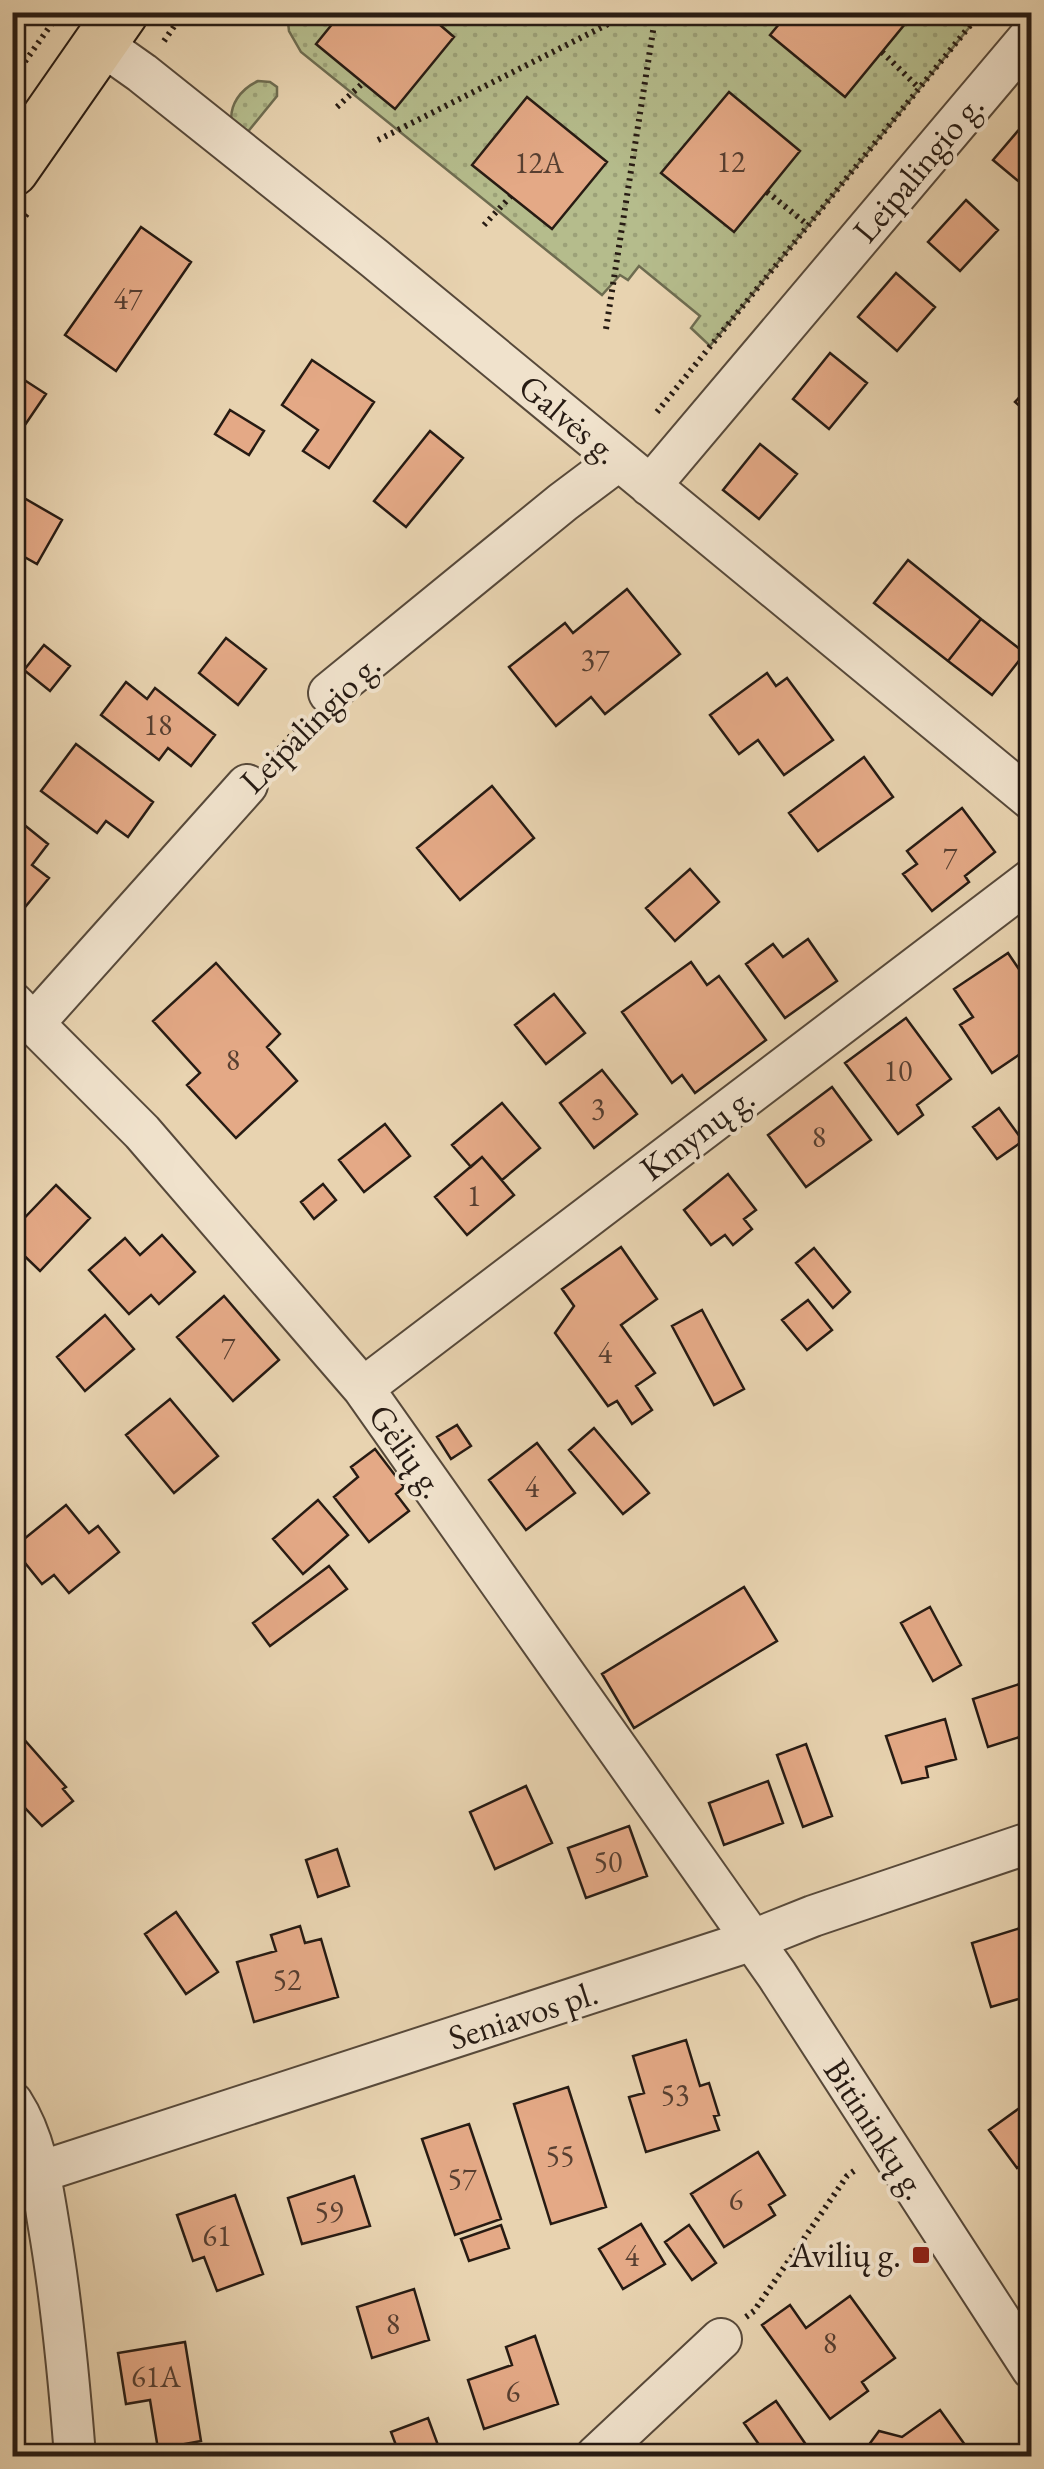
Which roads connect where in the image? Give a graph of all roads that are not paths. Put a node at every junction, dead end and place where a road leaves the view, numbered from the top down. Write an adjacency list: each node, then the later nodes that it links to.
1 (111, 28): 3 (main road); 4 (street, Galvės g.)
2 (1032, 34): 5 (street, Leipalingio g.)
3 (12, 170)
4 (619, 460): 5 (street, Galvės g.); 6 (street, Leipalingio g.)
5 (650, 486): 8 (street, Galvės g.)
6 (328, 694)
7 (247, 785): 10 (street, Leipalingio g.)
8 (1032, 800)
9 (1032, 879): 11 (street, Kmynų g.)
10 (24, 1012): 11 (street, Gėlių g.)
11 (363, 1388): 13 (street, Gėlių g.)
12 (1032, 1842): 13 (street, Seniavos pl.)
13 (753, 1940): 15 (street, Seniavos pl.); 17 (street, Bitininkų g.)
14 (12, 2102): 15 (street)
15 (26, 2176): 18 (street)
16 (721, 2339): 19 (street)
17 (1032, 2369)
18 (75, 2456)
19 (596, 2456)

